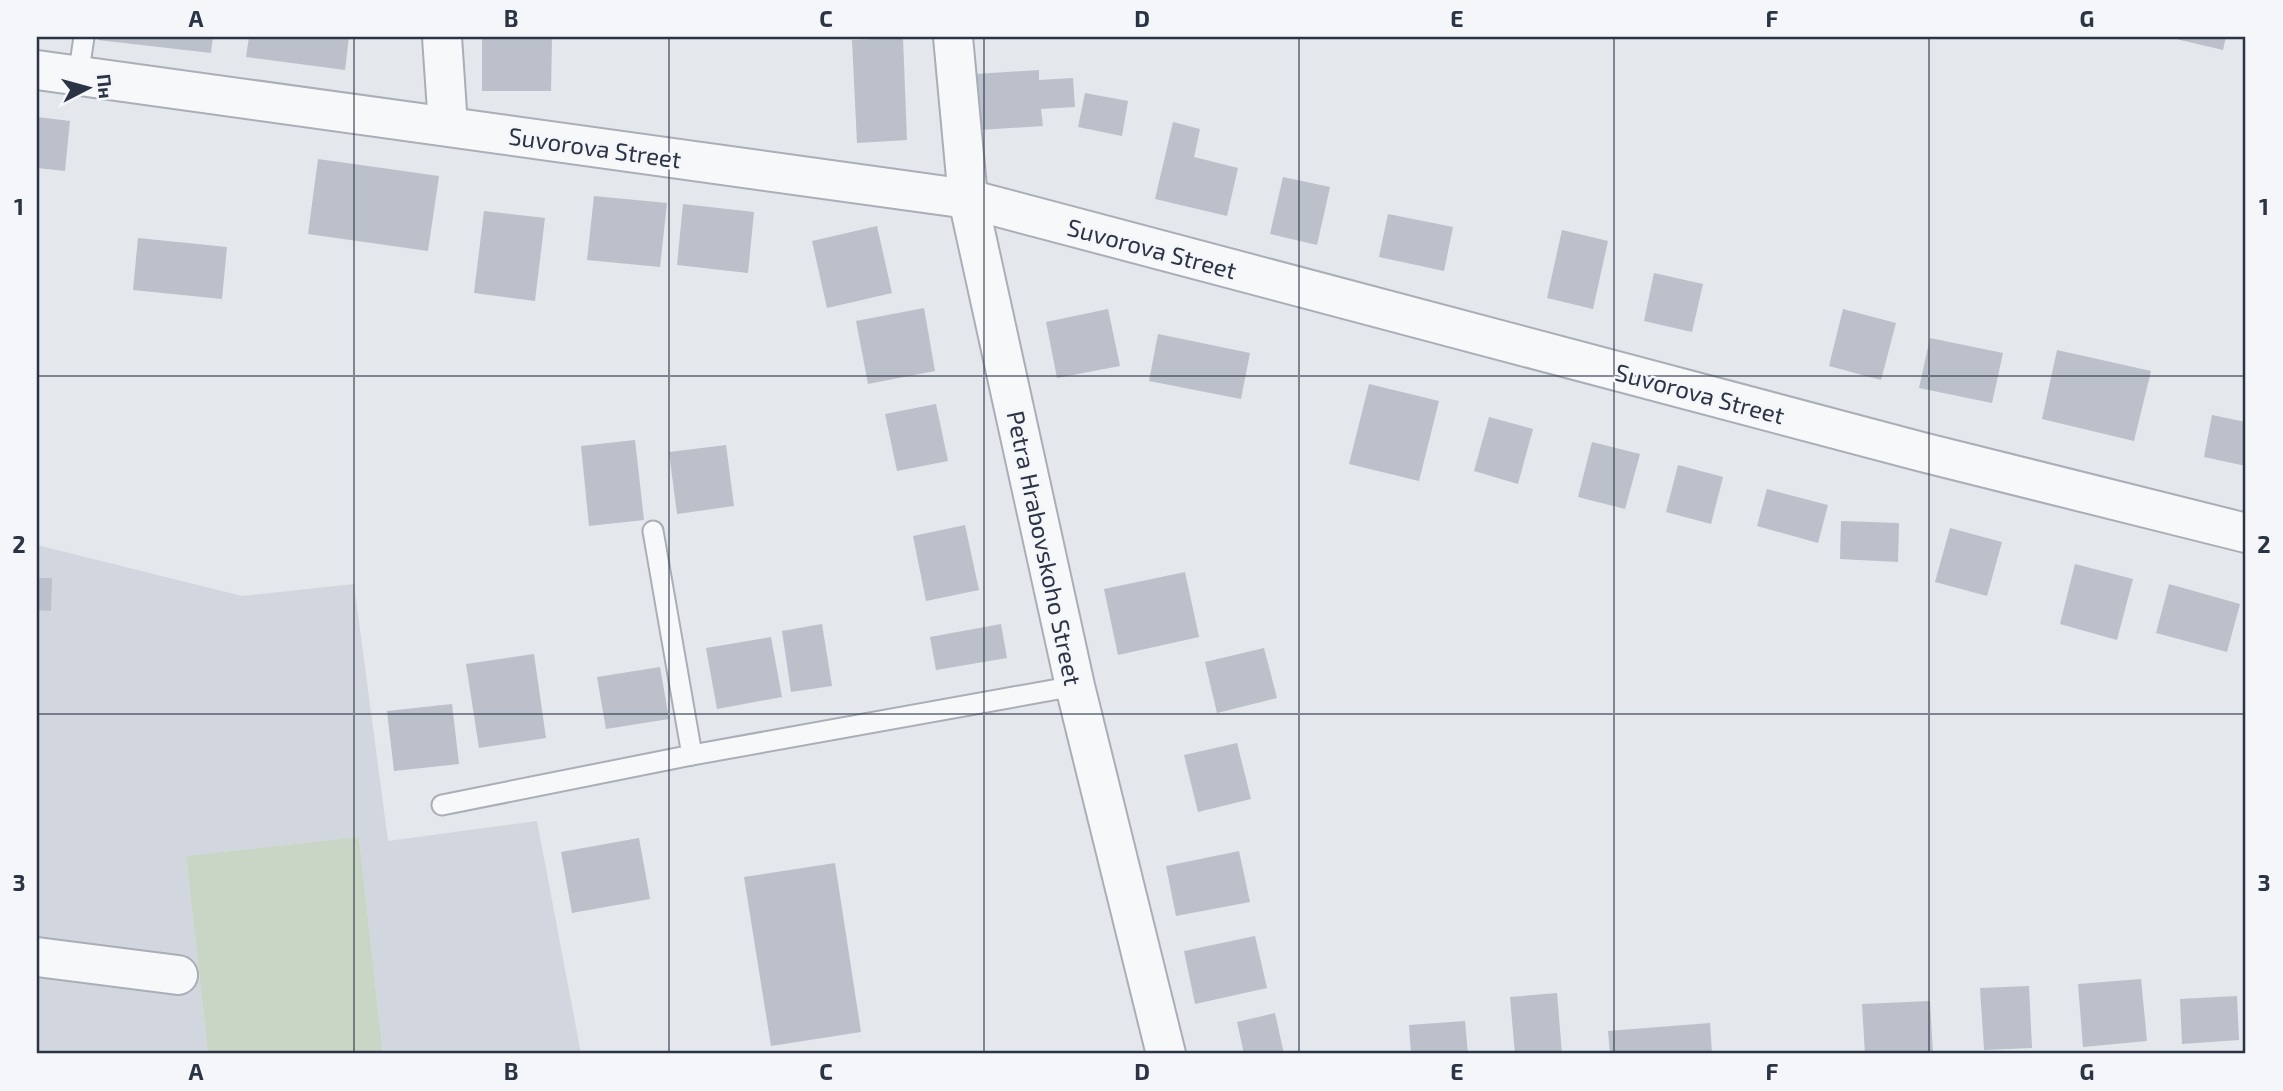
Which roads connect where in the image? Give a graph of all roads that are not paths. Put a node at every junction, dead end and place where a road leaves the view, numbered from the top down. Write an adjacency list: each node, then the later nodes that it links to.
1 (84, 37): 5 (lane)
2 (442, 37): 6 (street)
3 (953, 37): 7 (street, Petra Hrabovskoho Street)
4 (37, 71): 5 (street, Suvorova Street)
5 (78, 78): 6 (street, Suvorova Street)
6 (448, 126): 7 (street, Suvorova Street)
7 (968, 199): 9 (street, Suvorova Street); 10 (street, Petra Hrabovskoho Street)
8 (653, 531): 11 (lane)
9 (2246, 533)
10 (1075, 686): 11 (lane); 15 (street, Petra Hrabovskoho Street)
11 (692, 755): 12 (lane)
12 (442, 805)
13 (37, 957): 14 (street)
14 (178, 975)
15 (1167, 1054)

